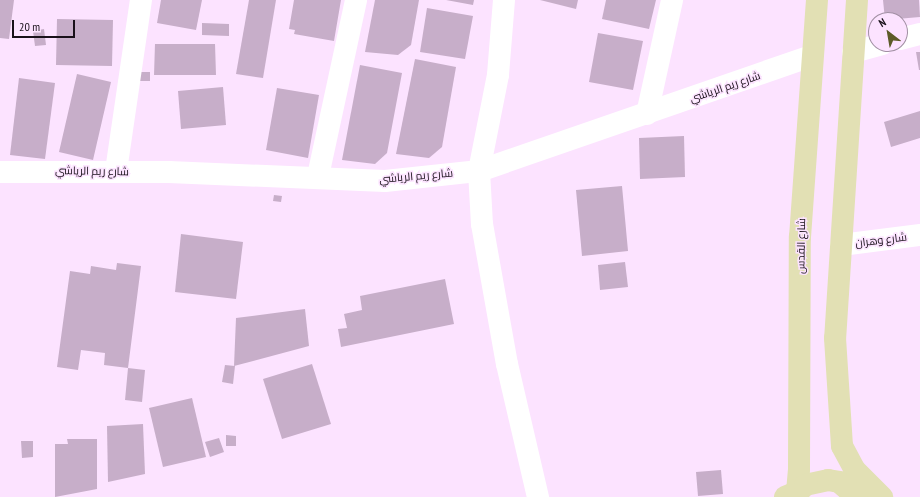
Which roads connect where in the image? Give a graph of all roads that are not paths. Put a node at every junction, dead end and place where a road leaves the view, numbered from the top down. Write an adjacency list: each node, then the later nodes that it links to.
1 (141, 0): 13 (street)
2 (356, 0): 16 (street)
3 (504, 0): 14 (street)
4 (672, 0): 12 (street)
5 (817, 0): 11 (main road, شارع القدس)
6 (857, 0): 10 (main road)
7 (920, 34): 8 (street)
8 (908, 37)
9 (868, 48): 10 (street)
10 (853, 52): 18 (main road)
11 (812, 56): 12 (street, شارع ريم الرياشي); 20 (main road, شارع القدس)
12 (647, 114): 14 (street, شارع ريم الرياشي)
13 (116, 171): 15 (street, شارع ريم الرياشي); 16 (street, شارع ريم الرياشي)
14 (479, 171): 16 (street, شارع ريم الرياشي); 23 (street)
15 (0, 172)
16 (318, 176)
17 (920, 235): 18 (street, شارع وهران)
18 (841, 245): 19 (main road)
19 (842, 446): 21 (main road); 25 (main road)
20 (800, 451): 22 (main road, شارع القدس); 24 (main road)
21 (852, 493): 22 (main road); 25 (main road)
22 (792, 496)
23 (538, 497)
24 (767, 497)
25 (881, 497)

